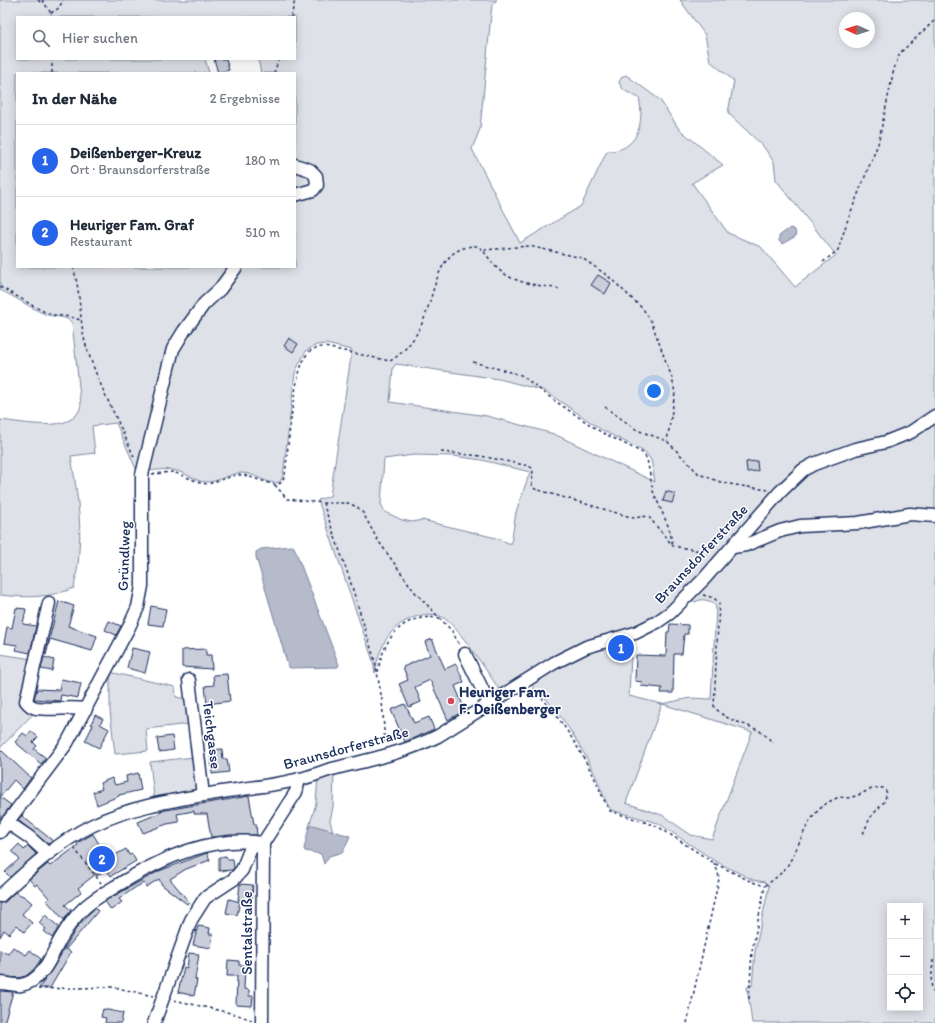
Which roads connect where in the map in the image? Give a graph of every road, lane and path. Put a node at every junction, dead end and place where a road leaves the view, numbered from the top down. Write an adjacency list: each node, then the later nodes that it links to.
1 (38, 0): 5 (path)
2 (42, 0): 5 (path)
3 (63, 0): 6 (path)
4 (295, 0): 7 (path)
5 (44, 5): 6 (path)
6 (51, 13)
7 (290, 16)
8 (935, 20): 16 (path)
9 (52, 60): 11 (path)
10 (279, 60): 12 (path)
11 (52, 72)
12 (274, 72)
13 (296, 165): 14 (street)
14 (296, 195)
15 (484, 250): 20 (path); 25 (path); 28 (path)
16 (823, 262)
17 (73, 268): 21 (path)
18 (235, 268): 27 (street, Gründlweg)
19 (0, 287): 21 (path)
20 (560, 289)
21 (81, 320): 27 (path)
22 (473, 362): 32 (path)
23 (605, 407): 25 (path)
24 (935, 416): 29 (street, Braunsdorferstraße)
25 (667, 441): 29 (path)
26 (441, 452): 32 (path)
27 (142, 475): 28 (path); 43 (street, Gründlweg)
28 (274, 485): 30 (path)
29 (780, 492): 33 (street, Braunsdorferstraße)
30 (323, 503): 37 (path); 39 (path)
31 (935, 516): 33 (street)
32 (673, 546): 34 (path)
33 (733, 547): 34 (street, Braunsdorferstraße)
34 (722, 560): 35 (street, Braunsdorferstraße)
35 (687, 596): 41 (street, Braunsdorferstraße); 44 (path)
36 (48, 603): 43 (street)
37 (439, 618): 38 (path); 39 (path)
38 (465, 654): 42 (street)
39 (377, 674): 45 (path)
40 (189, 680): 47 (street, Teichgasse)
41 (521, 683): 42 (street, Braunsdorferstraße); 53 (path)
42 (489, 703): 45 (street, Braunsdorferstraße)
43 (86, 709): 48 (street, Gründlweg)
44 (773, 743)
45 (386, 756): 46 (street, Braunsdorferstraße)
46 (299, 779): 47 (street, Braunsdorferstraße); 51 (street)
47 (203, 795): 50 (street, Braunsdorferstraße)
48 (4, 827): 52 (street)
49 (862, 834): 54 (path)
50 (68, 840): 52 (street, Braunsdorferstraße); 55 (path)
51 (258, 842): 55 (street); 62 (street); 65 (street, Sentalstraße)
52 (48, 854): 56 (street, Braunsdorferstraße)
53 (714, 863): 54 (path); 67 (path)
54 (765, 886): 63 (path)
55 (108, 891): 58 (street)
56 (0, 896)
57 (933, 960): 61 (path)
58 (31, 981): 59 (street); 62 (path)
59 (0, 983)
60 (935, 991): 61 (path)
61 (934, 998): 64 (path)
62 (163, 999): 65 (path); 66 (street)
63 (749, 999)
64 (935, 1000)
65 (258, 1022)
66 (154, 1023)
67 (686, 1023)

